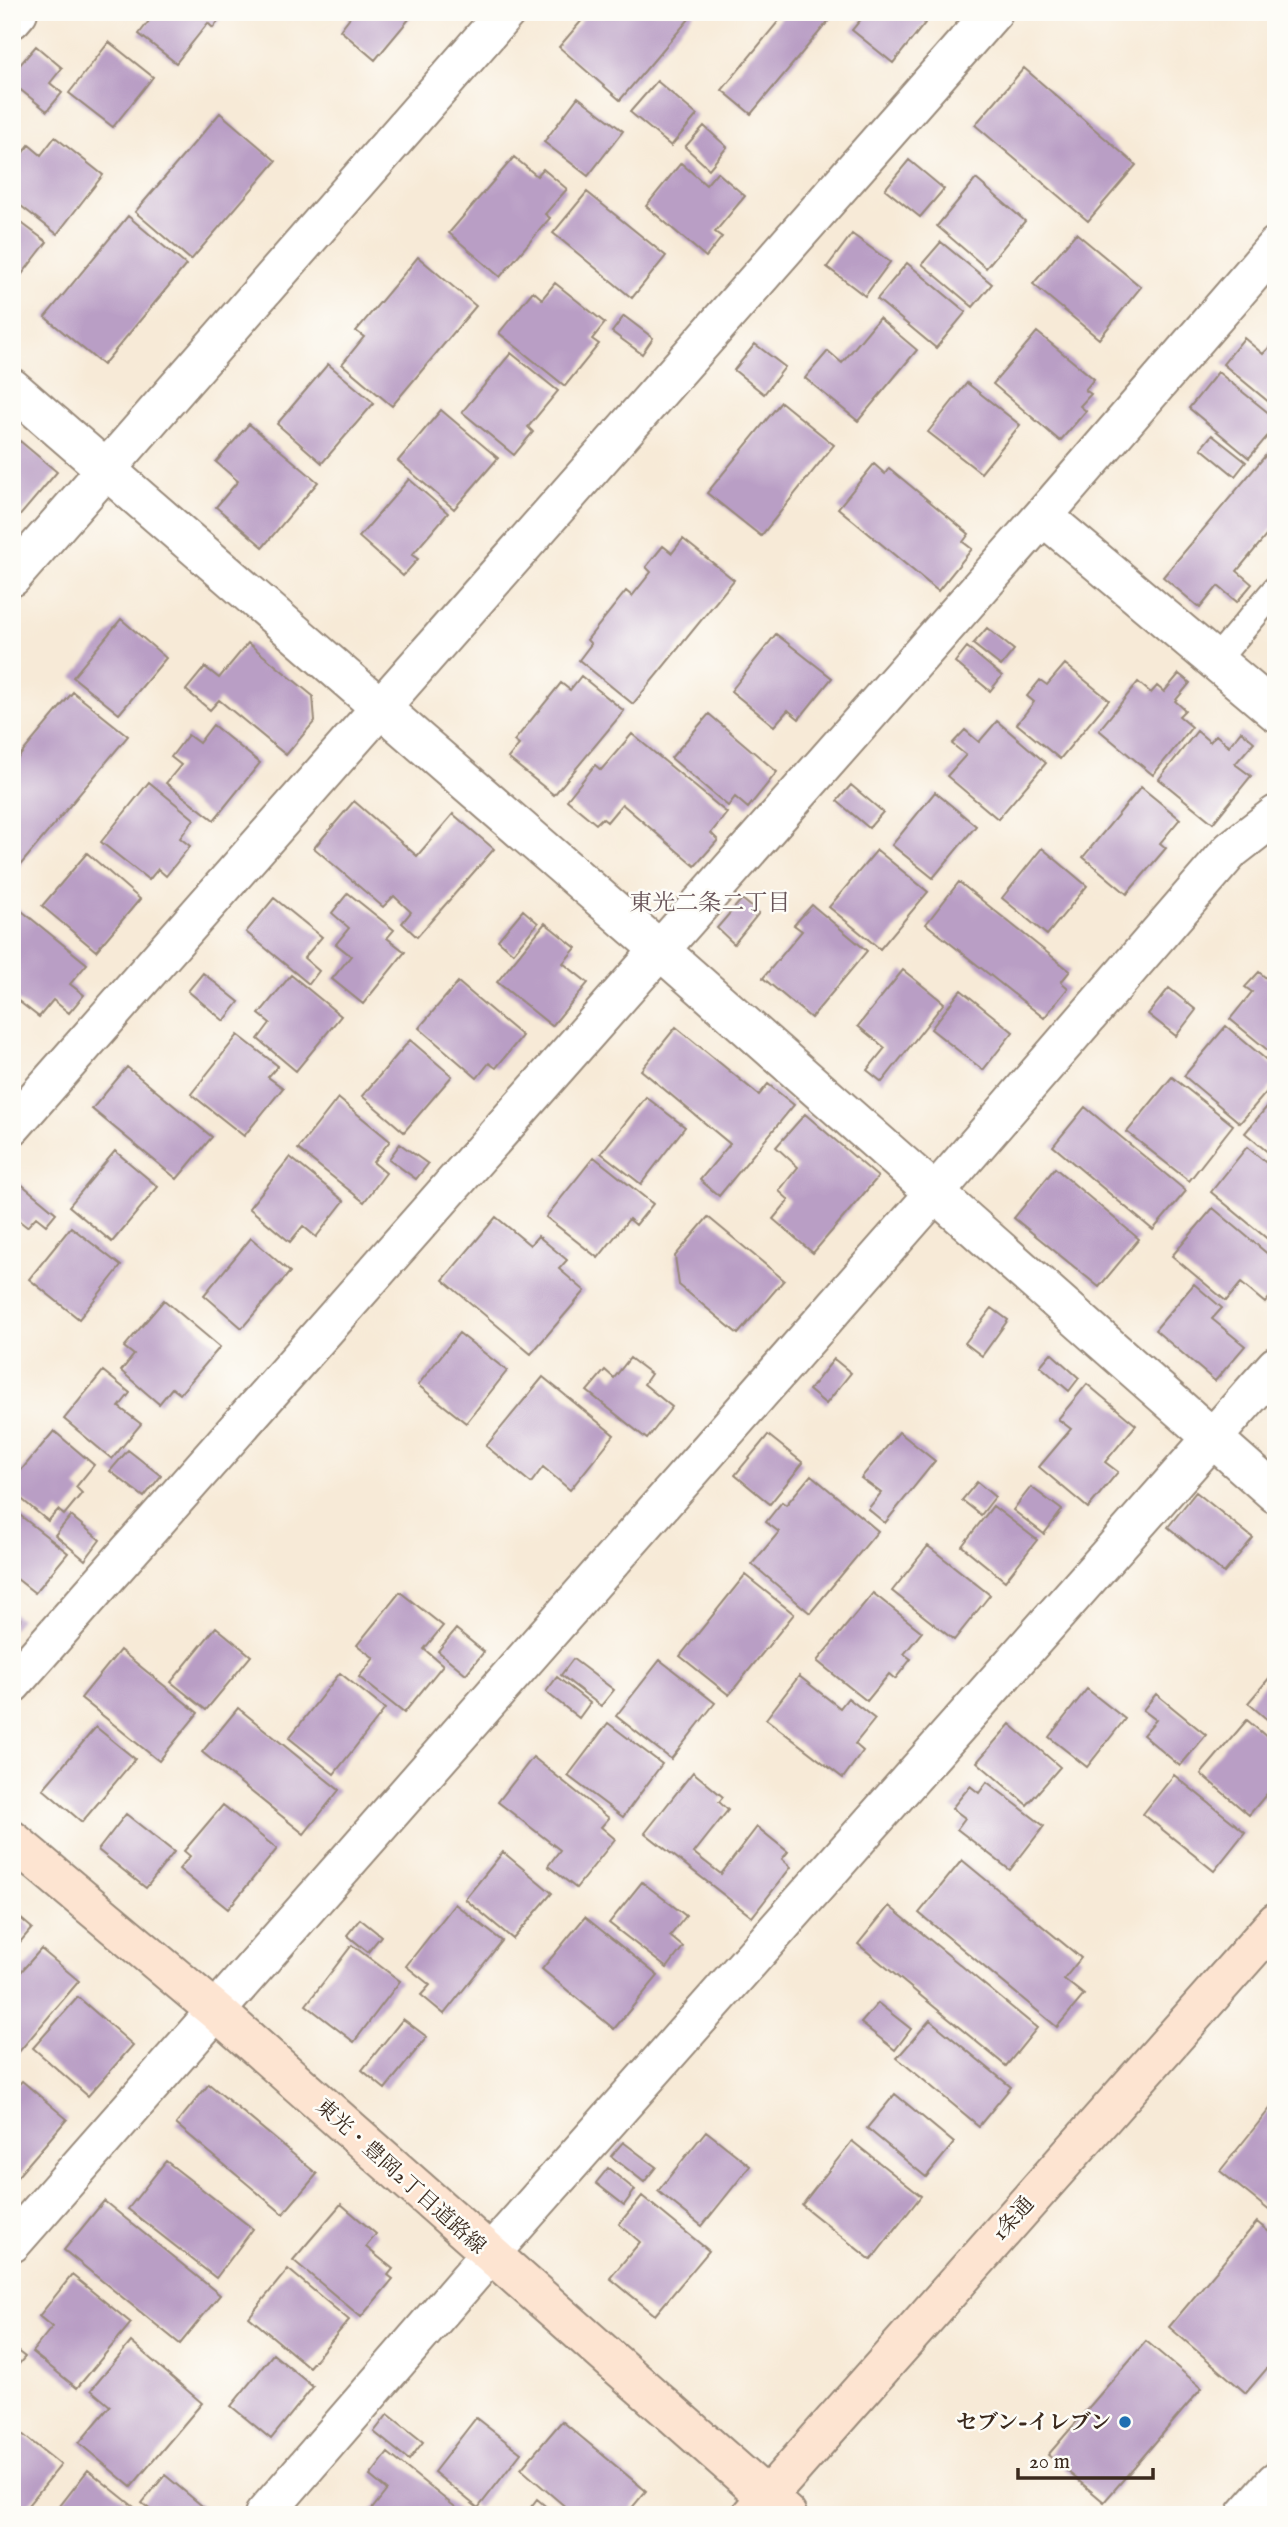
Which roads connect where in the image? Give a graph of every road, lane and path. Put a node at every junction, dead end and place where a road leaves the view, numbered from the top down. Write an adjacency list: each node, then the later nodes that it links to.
1 (18, 12): 4 (street)
2 (506, 12): 7 (street)
3 (993, 12): 12 (street)
4 (12, 19)
5 (1276, 246): 8 (street)
6 (12, 387): 7 (street)
7 (107, 471): 9 (street); 12 (street)
8 (1043, 516): 11 (street); 15 (street)
9 (12, 577)
10 (1276, 589): 11 (lane)
11 (1216, 660): 13 (street)
12 (380, 706): 15 (street); 16 (street)
13 (1276, 712)
14 (1276, 815): 17 (street)
15 (660, 950): 17 (street); 21 (street)
16 (12, 1126)
17 (935, 1193): 19 (street); 24 (street)
18 (1276, 1366): 19 (street)
19 (1212, 1438): 20 (street); 26 (street)
20 (1276, 1494)
21 (12, 1684)
22 (12, 1840): 24 (street, 東光・豊岡2丁目道路線)
23 (1276, 1922): 28 (street, 1条通)
24 (217, 2012): 25 (street); 26 (street, 東光・豊岡2丁目道路線)
25 (14, 2237)
26 (490, 2254): 28 (street, 東光・豊岡2丁目道路線); 29 (street)
27 (1276, 2481): 30 (street)
28 (768, 2509)
29 (264, 2515)
30 (1246, 2515)

